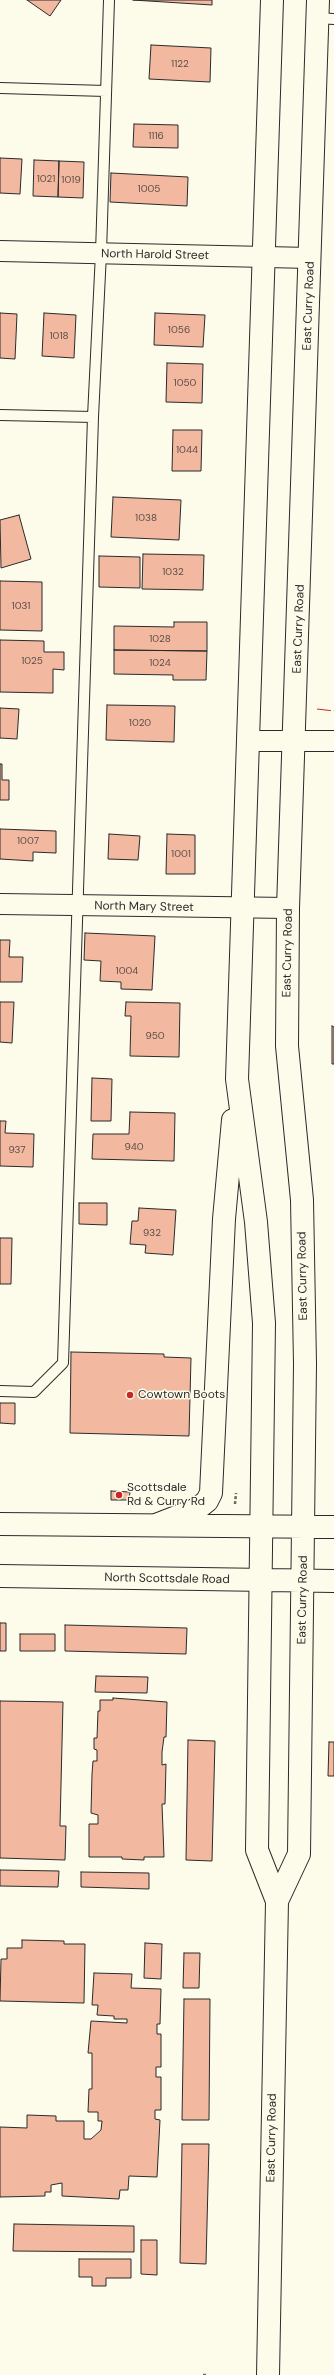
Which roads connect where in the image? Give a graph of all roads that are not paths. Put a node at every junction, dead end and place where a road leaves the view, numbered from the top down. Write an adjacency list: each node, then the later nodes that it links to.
1 (109, 0): 5 (lane)
2 (272, 0): 8 (main road, East Curry Road)
3 (323, 12): 9 (main road, East Curry Road)
4 (0, 88): 5 (lane)
5 (106, 91): 7 (lane)
6 (0, 251): 7 (street, North Harold Street)
7 (101, 253): 8 (street, North Harold Street); 11 (lane)
8 (264, 257): 9 (street, North Harold Street); 12 (main road, East Curry Road)
9 (310, 258): 13 (main road, East Curry Road)
10 (0, 415): 11 (lane)
11 (93, 417): 16 (lane)
12 (248, 741): 13 (street); 17 (main road, East Curry Road)
13 (295, 741): 14 (street); 18 (main road, East Curry Road)
14 (334, 741)
15 (0, 904): 16 (street, North Mary Street)
16 (79, 906): 17 (street, North Mary Street); 20 (lane)
17 (242, 908): 18 (street, North Mary Street); 19 (main road, East Curry Road)
18 (288, 908): 23 (main road, East Curry Road)
19 (237, 1079): 22 (main road); 24 (main road, East Curry Road)
20 (0, 1391)
21 (0, 1524): 22 (main road)
22 (156, 1525): 24 (main road)
23 (304, 1526): 24 (main road); 25 (main road); 29 (main road, East Curry Road)
24 (262, 1527): 27 (main road, East Curry Road)
25 (334, 1528)
26 (0, 1576): 27 (main road, North Scottsdale Road)
27 (262, 1580): 29 (main road, North Scottsdale Road); 30 (main road, East Curry Road)
28 (334, 1581): 29 (main road, North Scottsdale Road)
29 (303, 1582): 30 (main road, East Curry Road)
30 (277, 1901): 31 (main road, East Curry Road)
31 (268, 2375)

